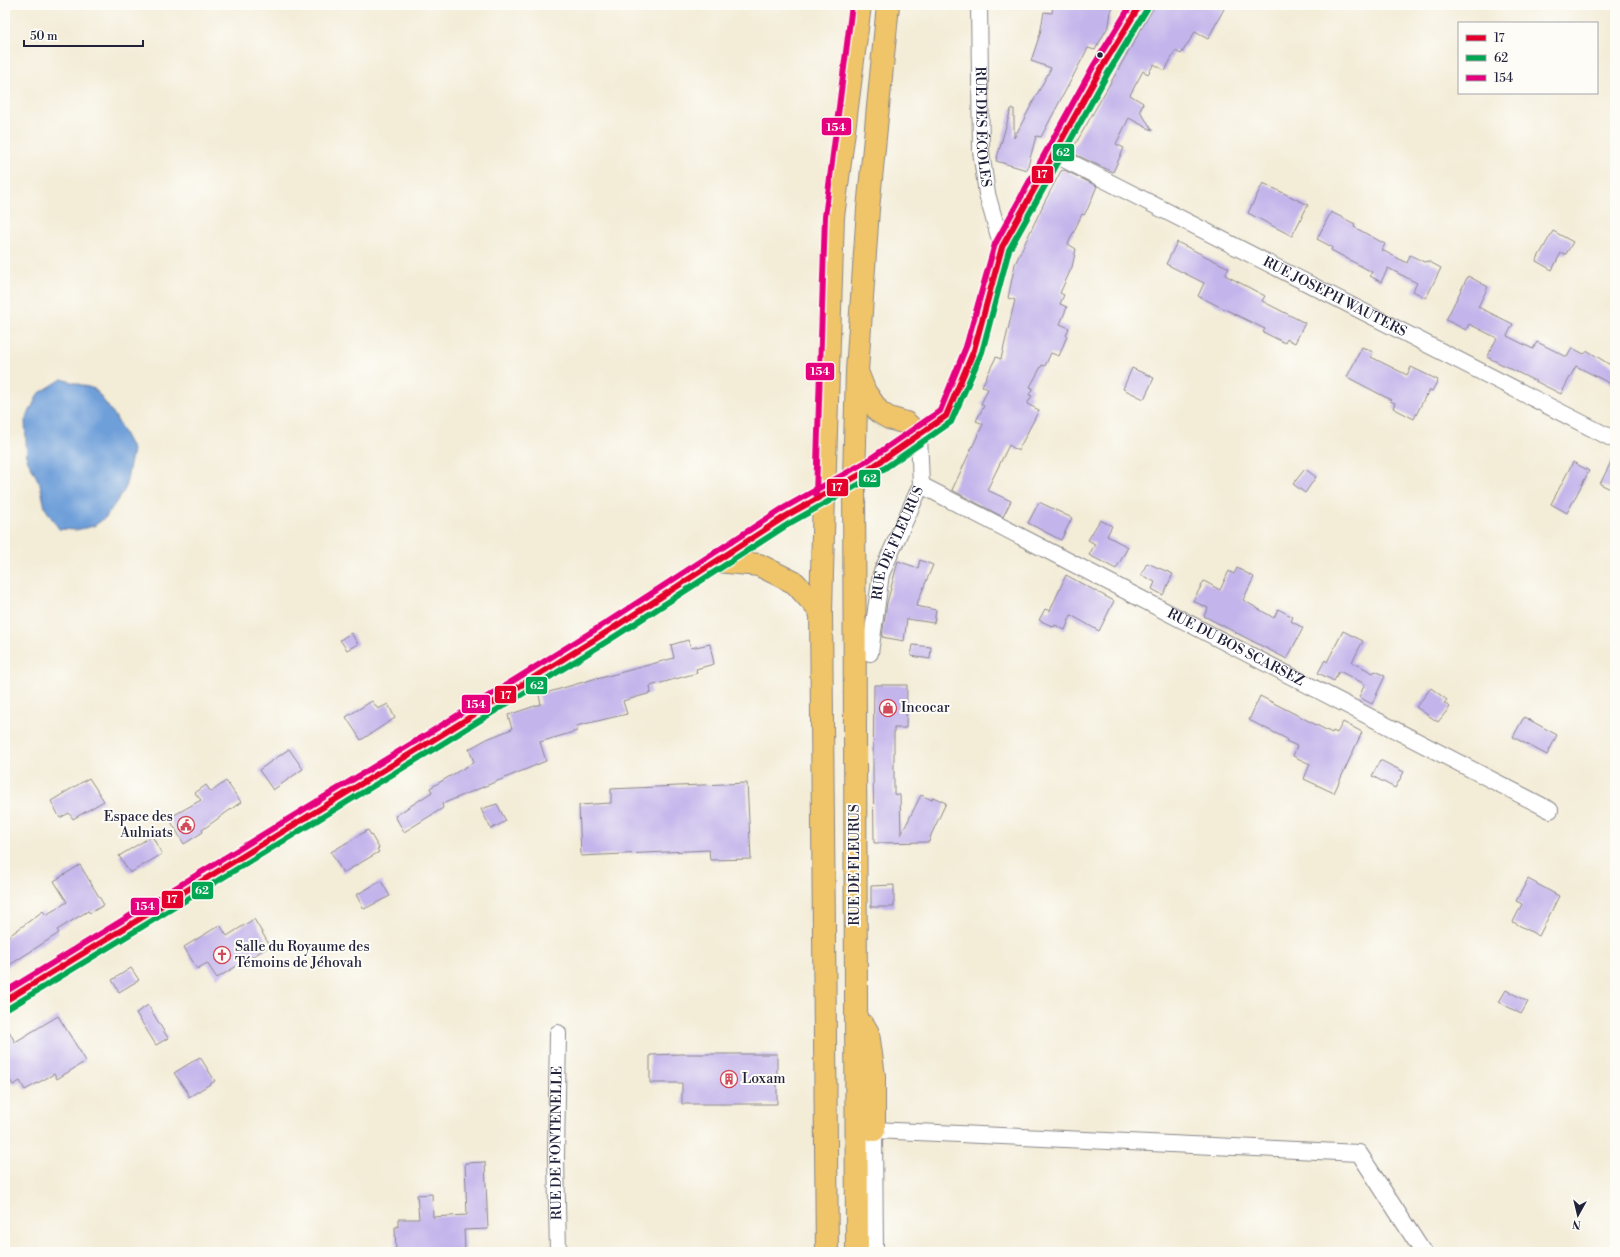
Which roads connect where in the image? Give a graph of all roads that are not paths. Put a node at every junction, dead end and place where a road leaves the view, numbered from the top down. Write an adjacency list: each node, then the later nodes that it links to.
1 (860, 5): 12 (highway)
2 (888, 5): 7 (highway, RUE DE FLEURUS)
3 (979, 5): 6 (street, RUE DES ÉCOLES)
4 (1140, 5): 5 (street)
5 (1054, 154): 6 (street); 9 (street, RUE JOSEPH WAUTERS)
6 (1002, 247): 8 (street)
7 (856, 371): 8 (highway); 10 (highway, RUE DE FLEURUS)
8 (919, 435): 10 (street); 11 (street, RUE DE FLEURUS)
9 (1615, 440)
10 (854, 478): 12 (main road); 18 (highway, RUE DE FLEURUS)
11 (921, 485): 15 (street, RUE DE FLEURUS); 16 (street, RUE DU BOS SCARSEZ)
12 (824, 494): 13 (main road); 14 (highway)
13 (717, 561): 14 (highway); 17 (main road)
14 (821, 612): 22 (highway)
15 (870, 653)
16 (1550, 810)
17 (5, 1001)
18 (855, 1010): 20 (highway); 23 (highway, RUE DE FLEURUS)
19 (558, 1033): 21 (street, RUE DE FONTENELLE)
20 (874, 1130): 24 (street); 25 (street)
21 (558, 1252)
22 (827, 1252)
23 (857, 1252)
24 (875, 1252)
25 (1423, 1252)

